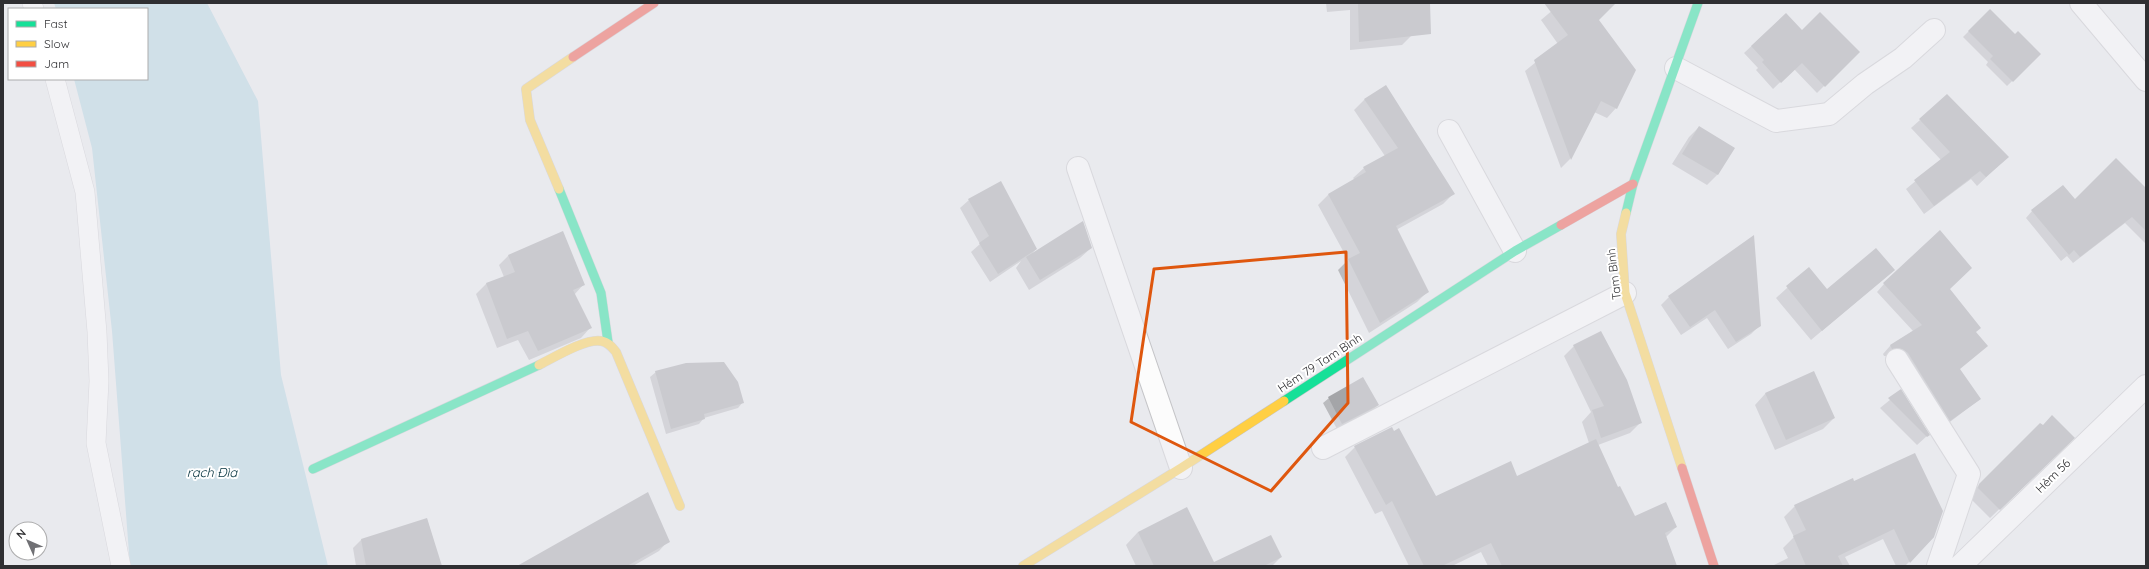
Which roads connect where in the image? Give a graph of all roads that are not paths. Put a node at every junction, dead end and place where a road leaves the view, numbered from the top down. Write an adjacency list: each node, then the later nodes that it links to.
1 (654, 3): 13 (street)
2 (1698, 3): 5 (street, Tam Bình)
3 (2081, 3): 7 (street)
4 (1934, 30): 5 (street)
5 (1676, 68): 10 (street, Tam Bình)
6 (55, 80): 20 (lane)
7 (2146, 80)
8 (1449, 131): 11 (street)
9 (1078, 168): 17 (street)
10 (1633, 184): 11 (street, Hẻm 79 Tam Bình); 12 (street, Tam Bình)
11 (1515, 251): 17 (street, Hẻm 79 Tam Bình)
12 (1626, 293): 16 (street); 22 (street, Tam Bình)
13 (608, 342): 18 (street); 19 (street)
14 (1897, 360): 23 (street)
15 (2146, 386): 24 (street, Hẻm 56)
16 (1323, 448)
17 (1181, 468): 21 (street, Hẻm 79 Tam Bình)
18 (313, 469)
19 (680, 506)
20 (121, 566)
21 (1023, 566)
22 (1714, 566)
23 (1938, 566)
24 (1960, 566)

